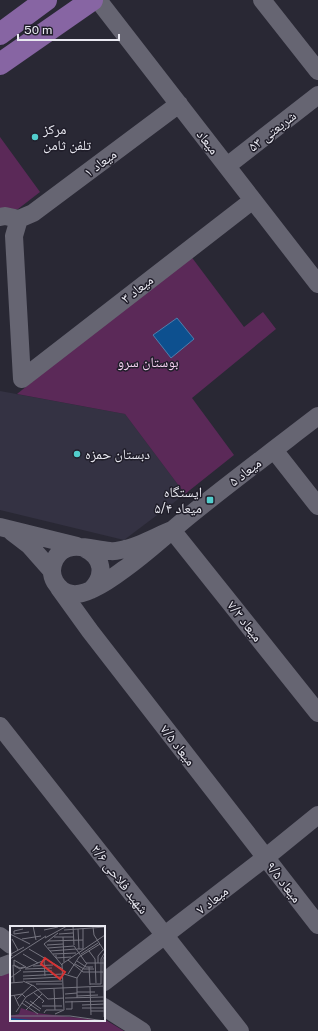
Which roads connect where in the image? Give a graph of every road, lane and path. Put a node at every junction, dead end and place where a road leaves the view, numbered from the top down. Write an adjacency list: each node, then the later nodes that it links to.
1 (46, 0): 5 (main road)
2 (92, 0): 6 (main road)
3 (98, 0): 9 (street, میعاد)
4 (262, 0): 7 (street)
5 (0, 34)
6 (0, 64)
7 (318, 71)
8 (318, 96): 10 (street, شریعتی ۵۳)
9 (179, 104): 10 (street, میعاد); 13 (street, میعاد ۱)
10 (227, 166): 11 (street, میعاد)
11 (253, 200): 13 (street, میعاد ۳); 14 (street, میعاد)
12 (0, 217): 13 (street)
13 (19, 219)
14 (318, 284)
15 (318, 416): 16 (street, میعاد ۵)
16 (274, 450): 17 (street); 19 (street, میعاد ۵)
17 (318, 506)
18 (3, 527): 20 (street); 21 (street)
19 (172, 530): 20 (street); 22 (street); 24 (street, میعاد ۷/۳)
20 (81, 547): 21 (street); 22 (street)
21 (54, 578): 22 (street); 23 (street, میعاد ۷/۵)
22 (87, 592): 23 (street, میعاد ۷/۵)
23 (90, 631): 27 (street, میعاد ۷/۵)
24 (318, 713)
25 (0, 726): 30 (street, شهید فلاحی ۲/۶)
26 (318, 816): 27 (street, میعاد ۷)
27 (266, 858): 28 (street, میعاد ۹/۵); 30 (street, میعاد ۷)
28 (318, 925)
29 (0, 936): 31 (street)
30 (165, 936): 34 (street, میعاد ۷); 37 (street, شهید فلاحی ۲/۶)
31 (10, 944)
32 (10, 963): 33 (street)
33 (0, 967)
34 (105, 981)
35 (105, 1008): 36 (street)
36 (142, 1031)
37 (240, 1031)

